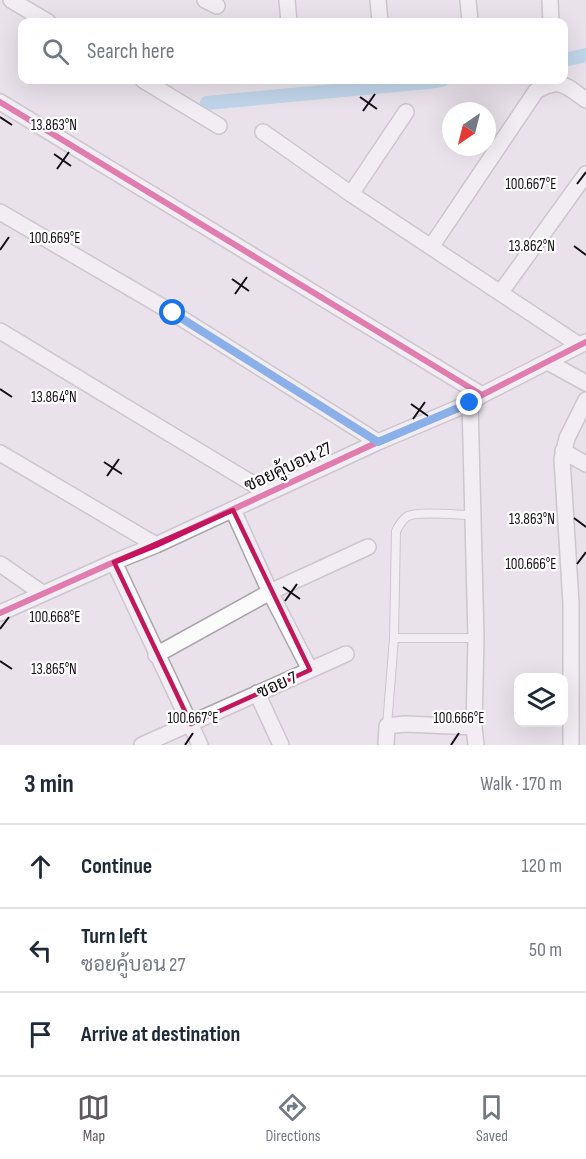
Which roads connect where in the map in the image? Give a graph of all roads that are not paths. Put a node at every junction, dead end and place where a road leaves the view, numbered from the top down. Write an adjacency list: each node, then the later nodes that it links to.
1 (11, 0): 6 (street)
2 (287, 0): 7 (street)
3 (378, 0): 8 (street)
4 (468, 0): 9 (street)
5 (550, 0): 10 (street)
6 (41, 18)
7 (289, 18)
8 (380, 18)
9 (470, 18)
10 (551, 18)
11 (149, 84): 17 (street)
12 (547, 84): 22 (street)
13 (560, 84): 14 (street)
14 (586, 100)
15 (0, 102): 28 (street)
16 (406, 112): 20 (street)
17 (219, 126)
18 (263, 132): 20 (street)
19 (586, 174): 23 (street)
20 (351, 194): 22 (street)
21 (0, 212): 30 (street)
22 (431, 247): 23 (street)
23 (501, 292): 25 (street)
24 (0, 331): 34 (street)
25 (583, 344): 26 (street, ซอยคู้บอน 27)
26 (548, 362): 27 (street); 28 (street, ซอยคู้บอน 27)
27 (586, 383)
28 (476, 399): 30 (street, ซอยคู้บอน 27); 36 (street)
29 (586, 400): 31 (street)
30 (378, 442): 34 (street, ซอยคู้บอน 27)
31 (563, 451): 33 (street); 53 (street)
32 (0, 453): 37 (street)
33 (586, 464)
34 (268, 493): 35 (street, ซอยคู้บอน 27)
35 (233, 510): 37 (street, ซอยคู้บอน 27); 41 (street)
36 (472, 515): 44 (lane); 45 (street)
37 (156, 546): 39 (street, ซอยคู้บอน 27)
38 (368, 547): 41 (street)
39 (114, 562): 42 (street, ซอยคู้บอน 27); 47 (street)
40 (0, 564): 42 (street)
41 (270, 592): 47 (street); 48 (street)
42 (42, 593): 43 (street, ซอยคู้บอน 27)
43 (0, 613)
44 (394, 638): 45 (lane); 51 (lane)
45 (476, 638): 52 (street)
46 (346, 654): 48 (street, ซอย 7)
47 (156, 655): 50 (street)
48 (310, 670): 49 (street, ซอย 7)
49 (257, 693): 50 (street, ซอย 7); 56 (street)
50 (191, 724): 54 (street, ซอย 7); 55 (street)
51 (387, 726): 52 (street); 57 (street)
52 (474, 727): 58 (street)
53 (578, 727): 59 (street)
54 (142, 745)
55 (200, 745)
56 (281, 745)
57 (386, 745)
58 (476, 745)
59 (571, 745)

